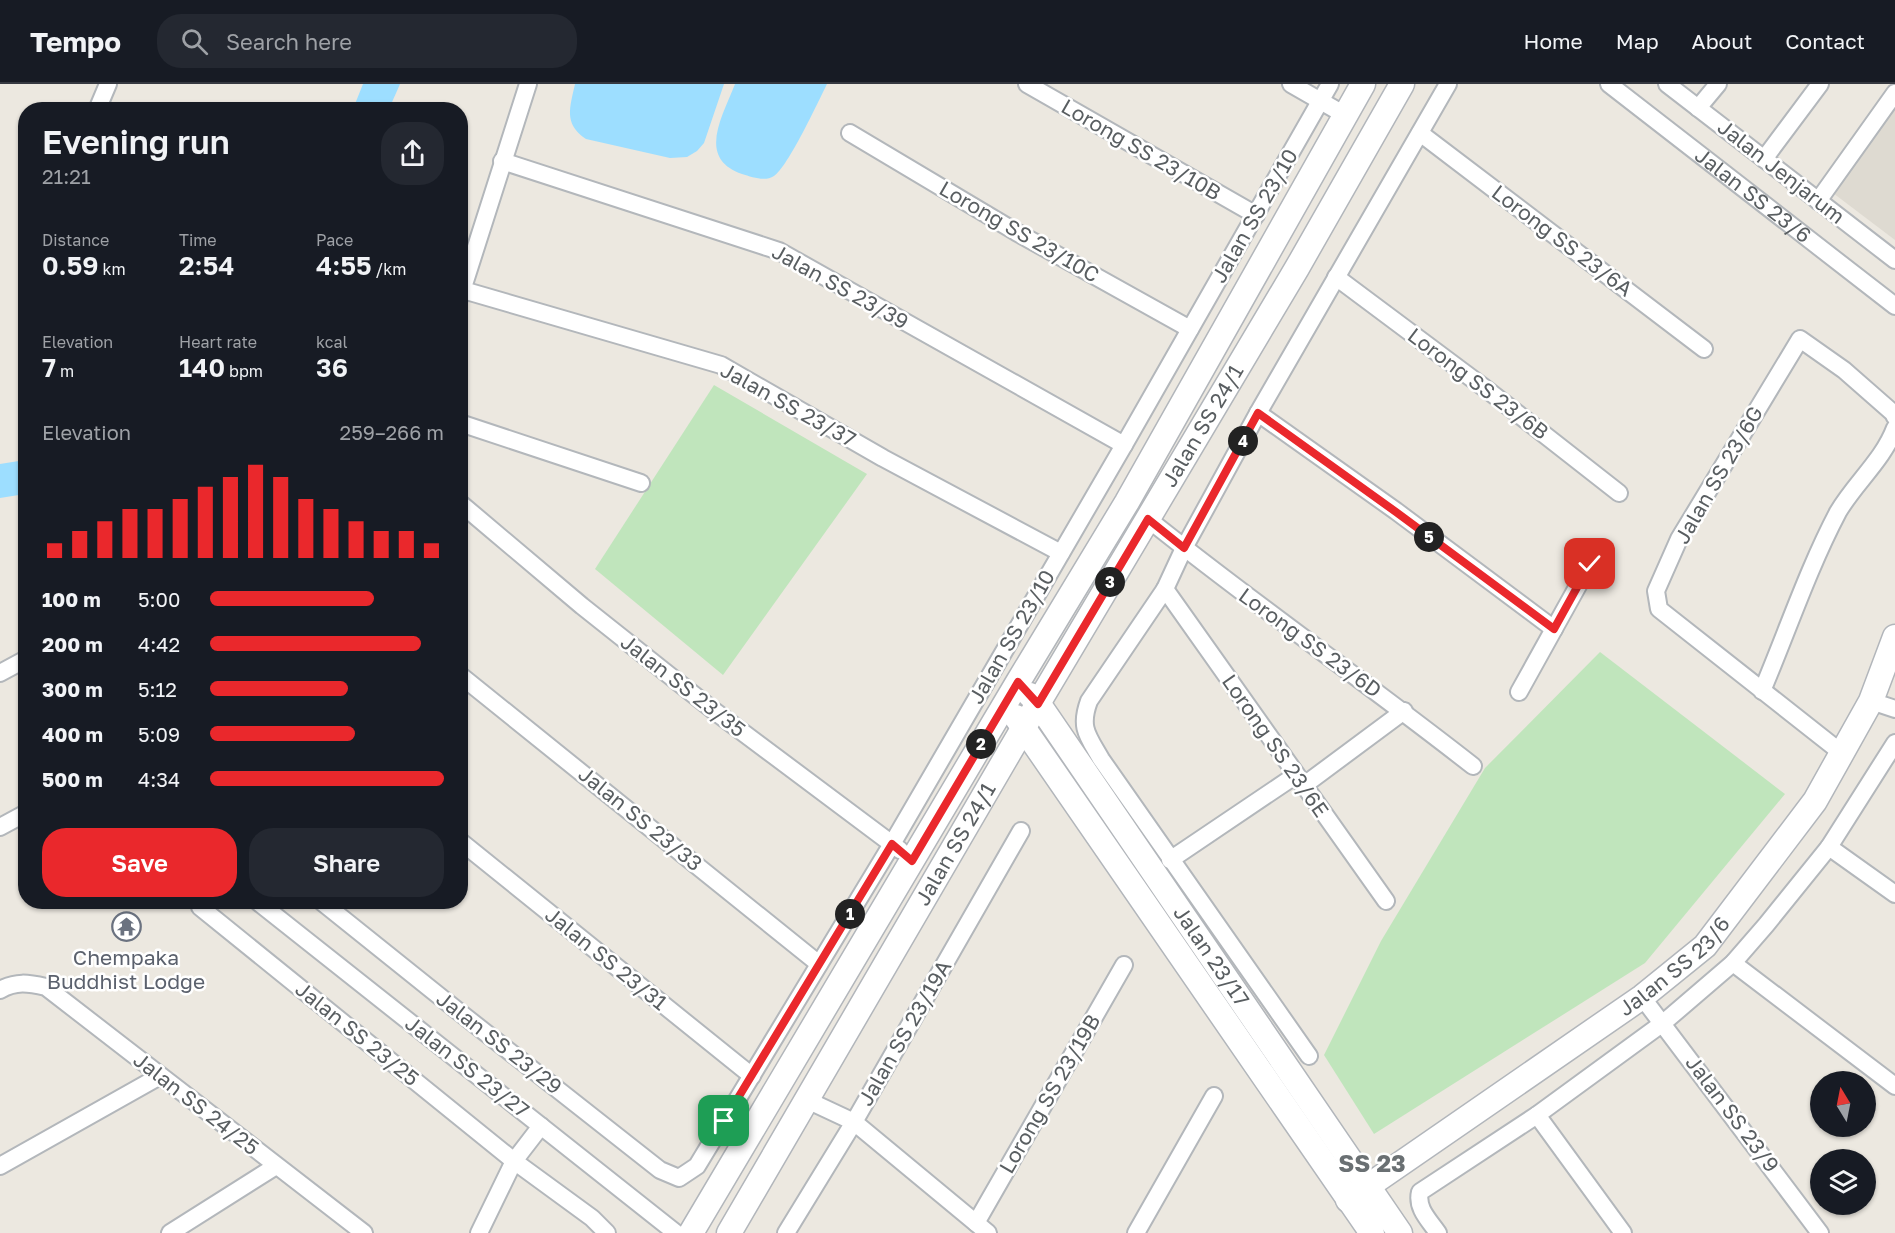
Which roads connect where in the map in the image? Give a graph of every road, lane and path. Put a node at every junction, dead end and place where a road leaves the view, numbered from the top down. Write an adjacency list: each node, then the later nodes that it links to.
1 (108, 84): 15 (street)
2 (528, 84): 21 (street)
3 (1027, 84): 23 (street, Lorong SS 23/10B)
4 (1291, 84): 14 (street)
5 (1330, 84): 14 (street, Jalan SS 23/10)
6 (1363, 84): 17 (main road, Jalan SS 24/1)
7 (1402, 84): 39 (main road, Jalan SS 24/1)
8 (1448, 84): 19 (street)
9 (1609, 84): 28 (street, Jalan SS 23/6)
10 (1667, 84): 16 (street, Jalan Jenjarum)
11 (1718, 84): 16 (street)
12 (1820, 84): 20 (street)
13 (1895, 93): 22 (street)
14 (1321, 101): 17 (street); 23 (street, Jalan SS 23/10)
15 (100, 102)
16 (1698, 108): 20 (street, Jalan Jenjarum)
17 (1345, 115): 49 (main road, Jalan SS 24/1)
18 (850, 133): 29 (street, Lorong SS 23/10C)
19 (1420, 133): 26 (street); 30 (street, Lorong SS 23/6A)
20 (1764, 159): 22 (street, Jalan Jenjarum)
21 (502, 161): 25 (street); 35 (street, Jalan SS 23/39)
22 (1818, 201): 24 (street, Jalan Jenjarum)
23 (1256, 215): 29 (street, Jalan SS 23/10)
24 (1895, 260)
25 (468, 274)
26 (1336, 277): 31 (street); 37 (street, Lorong SS 23/6B)
27 (468, 296): 41 (street, Jalan SS 23/37)
28 (1895, 306)
29 (1190, 329): 35 (street, Jalan SS 23/10)
30 (1704, 349)
31 (1258, 413): 40 (street); 44 (street)
32 (1895, 417): 50 (street, Jalan SS 23/6G)
33 (468, 426): 36 (street)
34 (1895, 428): 50 (street)
35 (1124, 445): 41 (street, Jalan SS 23/10)
36 (642, 483)
37 (1619, 494)
38 (468, 510): 65 (street, Jalan SS 23/35)
39 (1148, 519): 40 (street, Lorong SS 23/6D); 54 (main road, Jalan SS 24/1)
40 (1184, 548): 43 (street); 56 (street, Lorong SS 23/6D)
41 (1061, 553): 65 (street, Jalan SS 23/10)
42 (1590, 564): 44 (street)
43 (1166, 590): 61 (street, Lorong SS 23/6E); 68 (street)
44 (1554, 629): 51 (street)
45 (1895, 637): 52 (main road, Jalan SS 23/6)
46 (18, 663): 47 (street)
47 (0, 673)
48 (468, 681): 76 (street, Jalan SS 23/33)
49 (1018, 682): 53 (main road, Jalan SS 24/1); 54 (main road, Jalan 23/17)
50 (1762, 691): 59 (street, Jalan SS 23/6G)
51 (1520, 692)
52 (1871, 700): 55 (street); 59 (main road, Jalan SS 23/6)
53 (1005, 704): 57 (main road, Jalan 23/17); 69 (main road, Jalan SS 24/1)
54 (1038, 704): 57 (main road, Jalan SS 24/1); 94 (main road, Jalan 23/17)
55 (1895, 709)
56 (1404, 711): 60 (street, Lorong SS 23/6D); 61 (street)
57 (1024, 727): 86 (main road, Jalan SS 24/1); 95 (main road, Jalan 23/17)
58 (1895, 743): 66 (street)
59 (1843, 754): 79 (main road, Jalan SS 23/6)
60 (1473, 766)
61 (1300, 781): 68 (street); 71 (street, Lorong SS 23/6E)
62 (18, 817): 63 (street)
63 (0, 827)
64 (1021, 831): 88 (street, Jalan SS 23/19A)
65 (892, 844): 69 (street, Jalan SS 23/35); 76 (street, Jalan SS 23/10)
66 (1828, 847): 70 (street); 75 (street)
67 (468, 848): 83 (street, Jalan SS 23/31)
68 (1170, 860): 81 (street)
69 (912, 861): 102 (main road, Jalan SS 24/1)
70 (1895, 894)
71 (1386, 901)
72 (209, 909): 90 (street, Jalan SS 23/25)
73 (267, 909): 89 (street, Jalan SS 23/27)
74 (331, 909): 93 (street, Jalan SS 23/29)
75 (1733, 963): 80 (street); 84 (street)
76 (819, 964): 83 (street, Jalan SS 23/10)
77 (1124, 965): 96 (street, Lorong SS 23/19B)
78 (0, 990): 82 (street, Jalan SS 24/25)
79 (1642, 997): 80 (street, Jalan SS 23/9); 94 (main road, Jalan SS 23/6)
80 (1663, 1023): 87 (street); 110 (street, Jalan SS 23/9)
81 (1309, 1056)
82 (160, 1076): 91 (street); 92 (street, Jalan SS 24/25)
83 (752, 1076): 93 (street, Jalan SS 23/10)
84 (1895, 1086)
85 (1215, 1096): 105 (street)
86 (807, 1100): 88 (street); 103 (main road, Jalan SS 24/1)
87 (1537, 1115): 108 (street); 109 (street)
88 (854, 1122): 96 (street); 104 (street, Jalan SS 23/19A)
89 (541, 1126): 90 (street); 101 (street, Jalan SS 23/27)
90 (514, 1161): 99 (street); 100 (street)
91 (0, 1166)
92 (276, 1166): 97 (street); 98 (street, Jalan SS 24/25)
93 (679, 1178)
94 (1367, 1186): 95 (main road, Jalan SS 23/6); 107 (main road, Jalan 23/17)
95 (1348, 1200): 106 (main road, Jalan 23/17)
96 (982, 1228)
97 (170, 1233)
98 (364, 1233)
99 (479, 1233)
100 (608, 1233)
101 (676, 1233)
102 (691, 1233)
103 (729, 1233)
104 (786, 1233)
105 (1136, 1233)
106 (1372, 1233)
107 (1400, 1233)
108 (1438, 1233)
109 (1623, 1233)
110 (1821, 1233)

